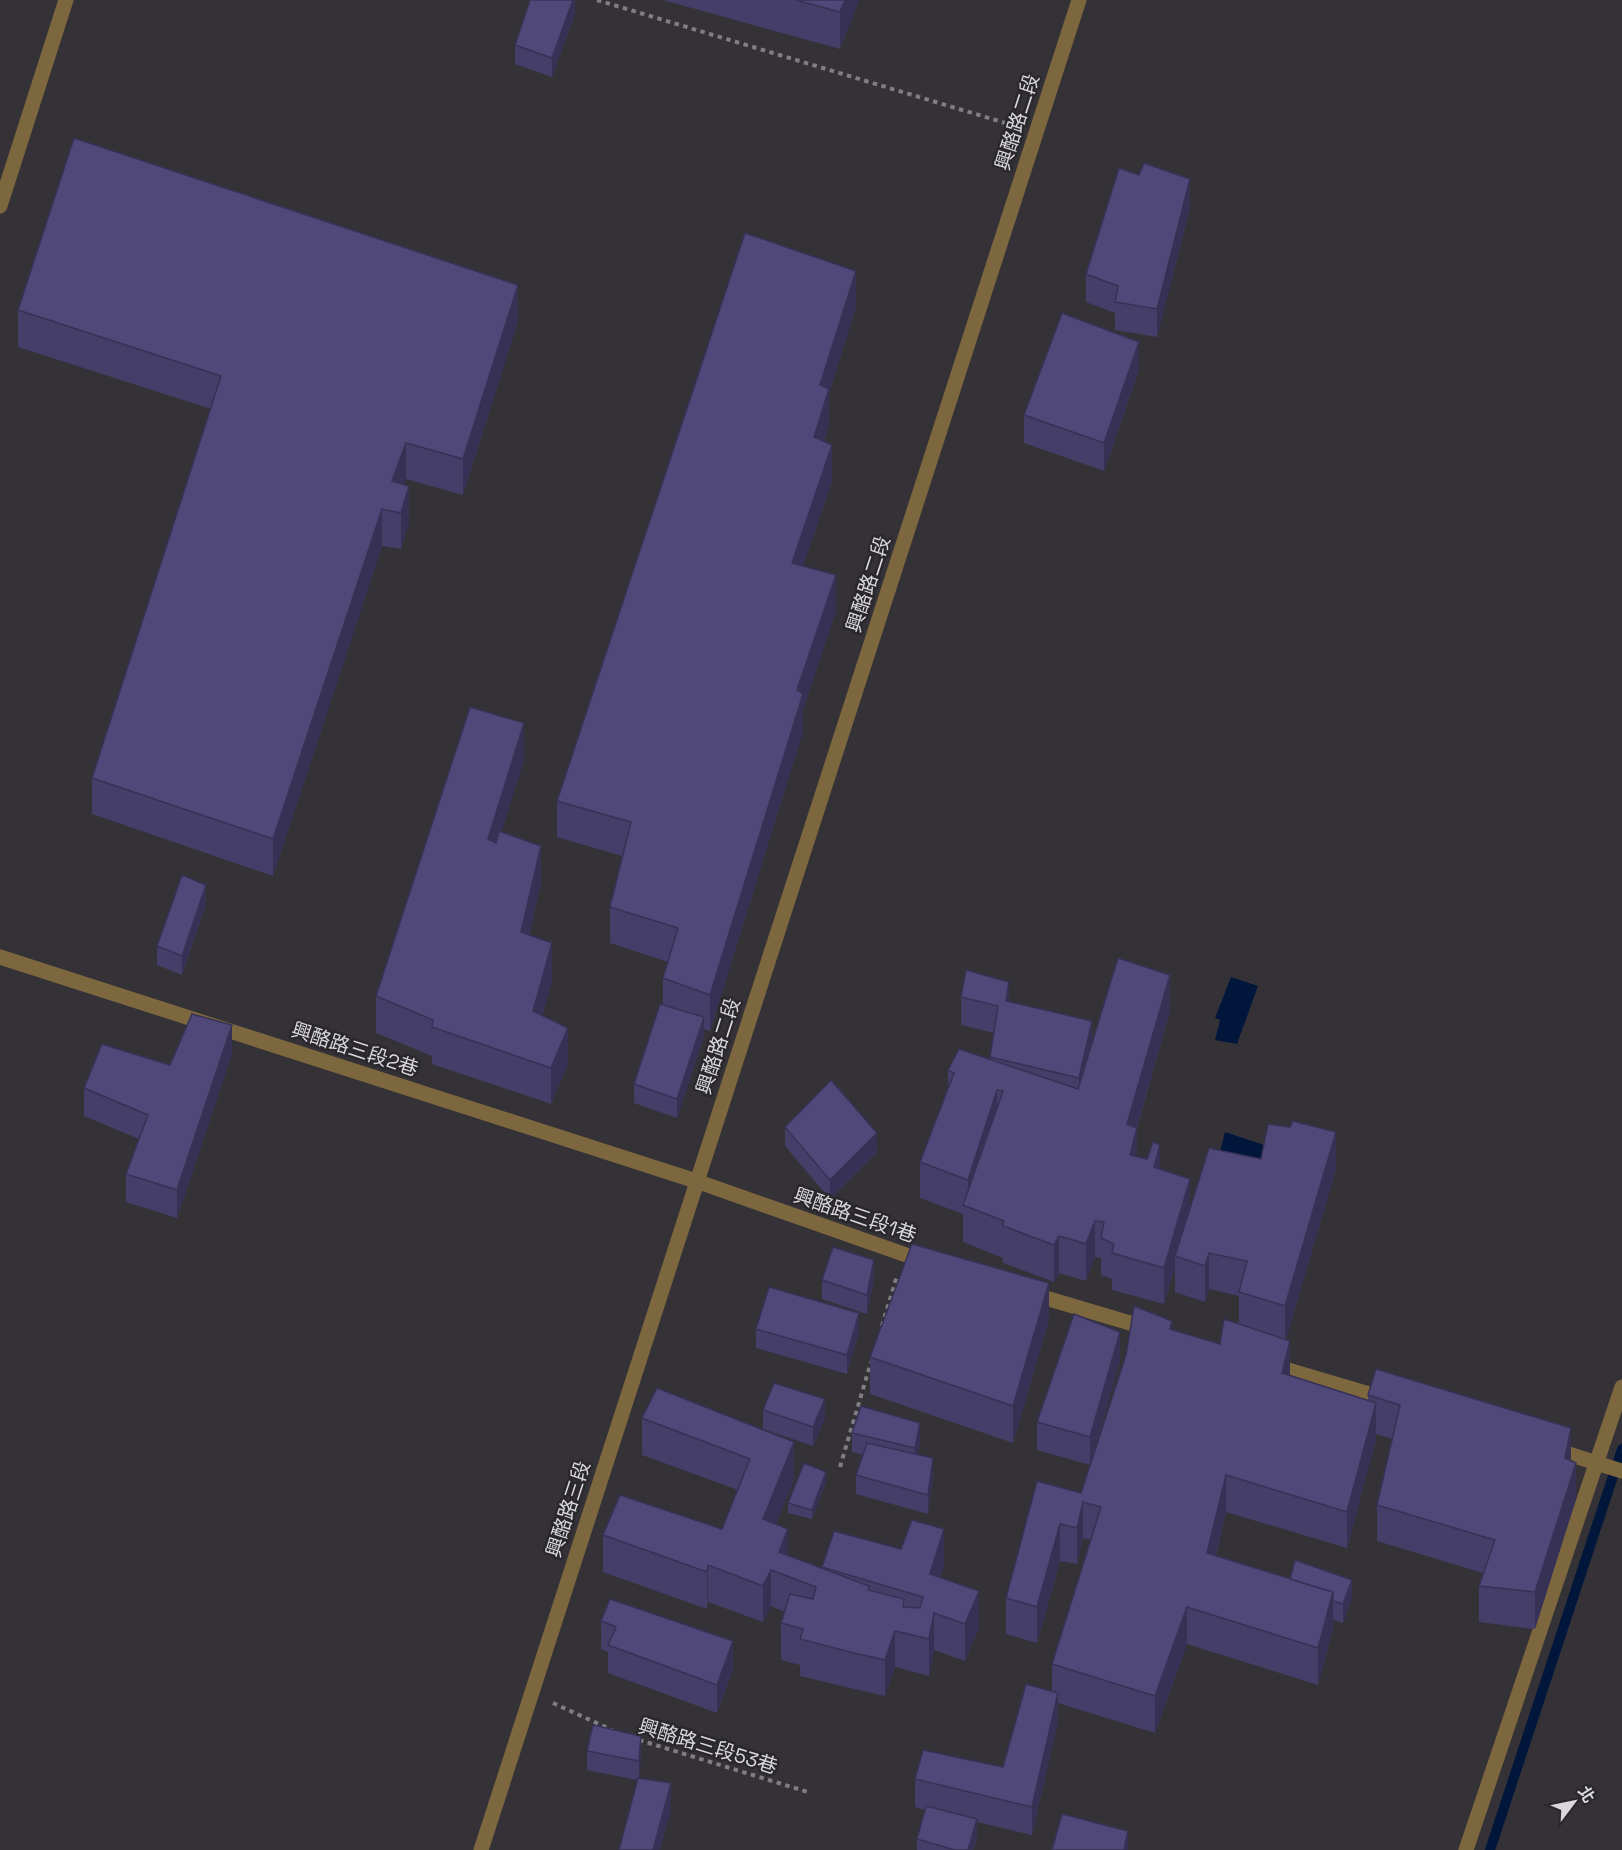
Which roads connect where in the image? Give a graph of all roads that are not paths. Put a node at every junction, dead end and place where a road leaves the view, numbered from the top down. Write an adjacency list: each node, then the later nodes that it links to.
1 (66, 0): 3 (street)
2 (1078, 0): 5 (street, 興酪路二段)
3 (0, 206)
4 (0, 957): 5 (street, 興酪路三段2巷)
5 (696, 1181): 6 (street, 興酪路三段1巷); 15 (street, 興酪路三段)
6 (937, 1265)
7 (1017, 1289): 8 (street)
8 (1165, 1333)
9 (1256, 1360): 11 (street)
10 (1622, 1387): 13 (street)
11 (1404, 1404)
12 (1540, 1445): 13 (street)
13 (1597, 1462): 14 (street); 16 (street)
14 (1622, 1471)
15 (481, 1850)
16 (1466, 1850)

